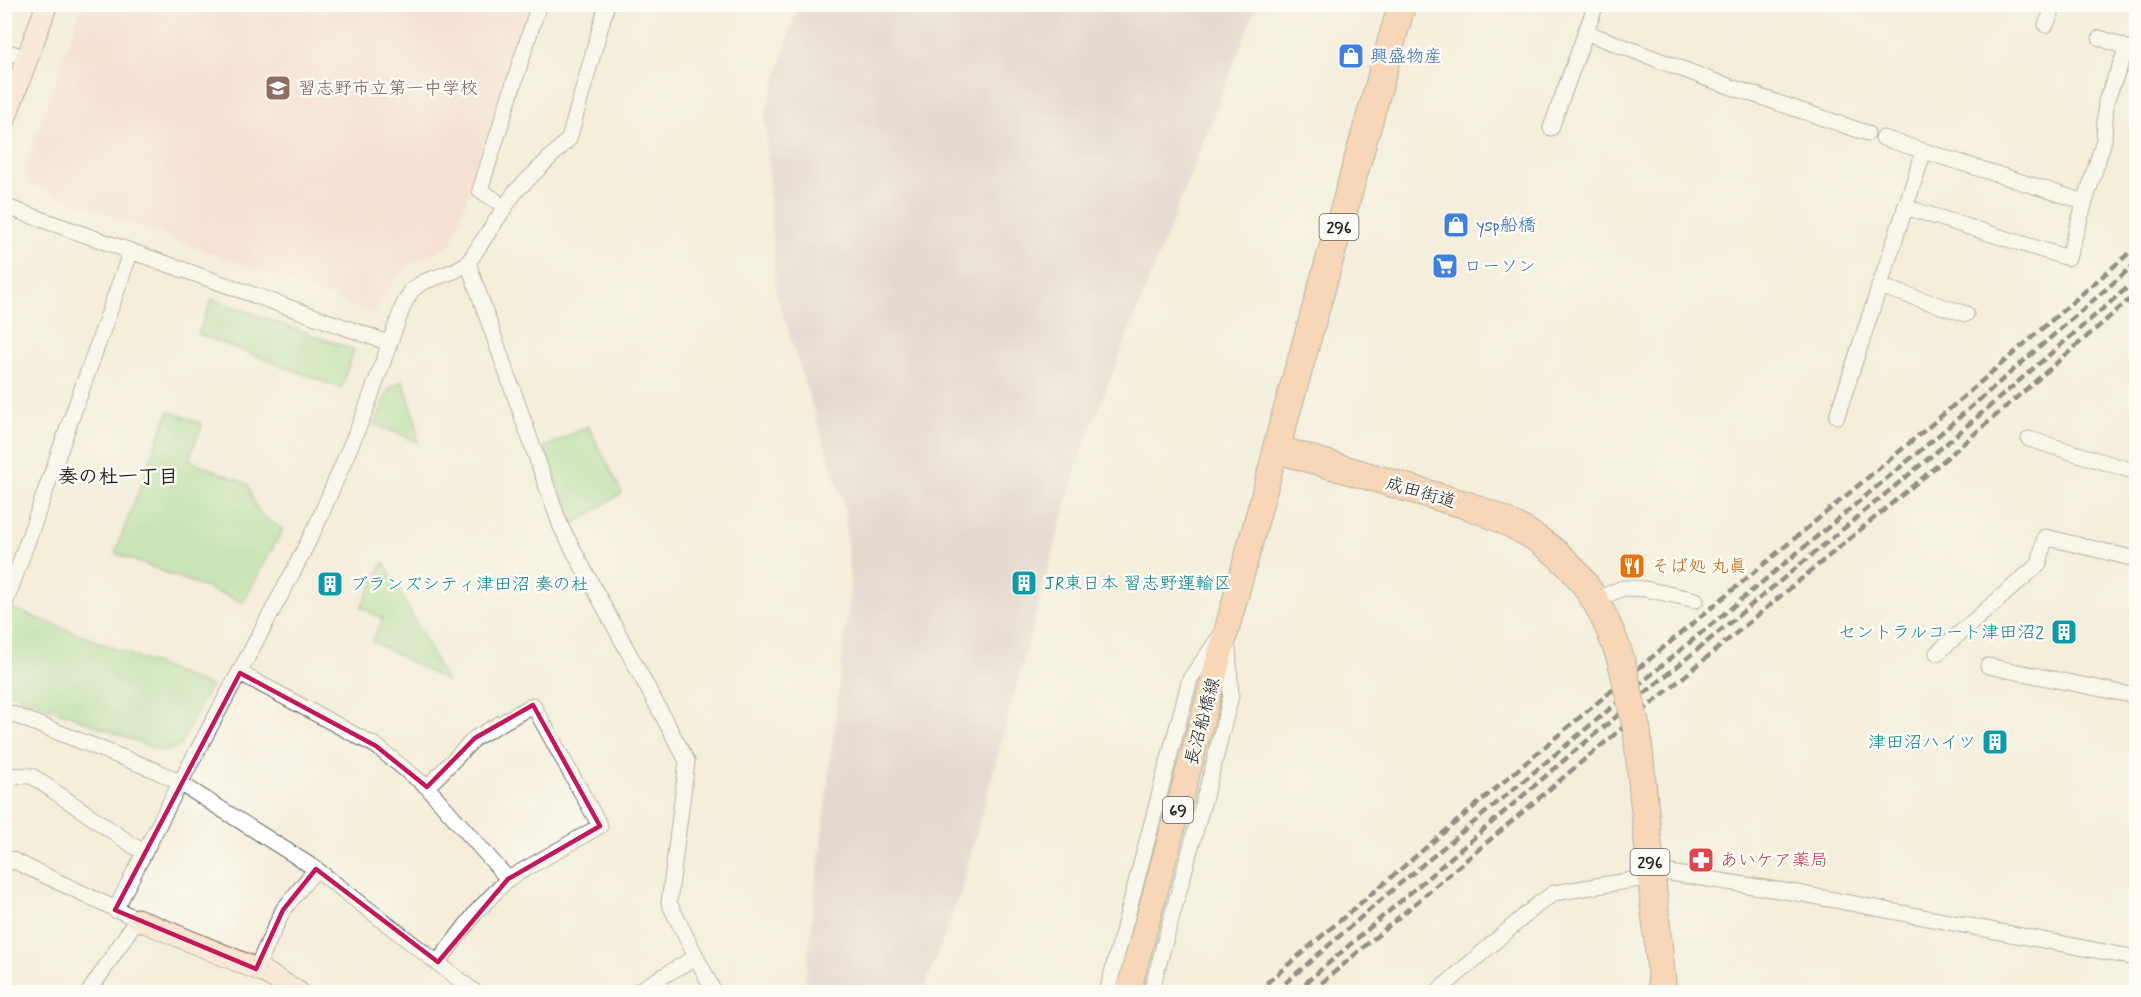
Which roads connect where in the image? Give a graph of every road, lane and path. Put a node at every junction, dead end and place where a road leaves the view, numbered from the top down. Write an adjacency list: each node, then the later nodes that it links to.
1 (47, 4): 12 (street)
2 (539, 4): 18 (street)
3 (607, 4): 23 (street)
4 (1402, 4): 29 (highway, 296)
5 (1596, 4): 8 (street)
6 (2055, 4): 7 (street)
7 (2046, 25)
8 (1585, 32): 14 (street); 15 (street)
9 (2100, 38): 10 (street)
10 (2132, 49): 19 (street)
11 (4, 51): 12 (street)
12 (28, 58): 13 (street)
13 (4, 122)
14 (1551, 128)
15 (1867, 133)
16 (1883, 138): 17 (street)
17 (1924, 152): 19 (street); 21 (street)
18 (495, 200)
19 (2085, 202): 21 (street)
20 (4, 206): 22 (street)
21 (1905, 207): 24 (street)
22 (131, 251): 26 (street); 34 (street)
23 (468, 263): 26 (street); 51 (street)
24 (1879, 286): 25 (street); 27 (street)
25 (1966, 314)
26 (389, 343): 38 (street)
27 (1837, 416)
28 (2029, 440): 30 (street)
29 (1276, 449): 32 (highway, 成田街道 / 296); 35 (main road, 長沼船橋線 / 69)
30 (2136, 471)
31 (2136, 559): 36 (street)
32 (1595, 600): 33 (street); 47 (highway, 成田街道 / 296, bridge)
33 (1696, 600)
34 (4, 607)
35 (1227, 627): 62 (street); 63 (main road, 長沼船橋線 / 69); 64 (street)
36 (1937, 653)
37 (1988, 666): 39 (street)
38 (240, 673): 42 (street); 43 (street)
39 (2136, 696)
40 (4, 711): 42 (street)
41 (4, 775): 44 (street)
42 (180, 783): 44 (street); 46 (street)
43 (427, 787): 48 (street); 48 (street)
44 (144, 853): 49 (street)
45 (4, 867): 49 (street)
46 (316, 869): 53 (street); 54 (street)
47 (1651, 874): 52 (street); 65 (street); 66 (highway, 成田街道 / 296)
48 (508, 879): 53 (street)
49 (115, 910): 50 (street)
50 (137, 919): 54 (street); 57 (street)
51 (696, 957): 60 (street); 61 (street)
52 (2136, 958)
53 (438, 962): 59 (street)
54 (256, 969): 58 (street)
55 (4, 988): 56 (street)
56 (11, 993)
57 (88, 993)
58 (298, 993)
59 (475, 993)
60 (636, 993)
61 (714, 993)
62 (1107, 993)
63 (1128, 993)
64 (1151, 993)
65 (1437, 993)
66 (1664, 993)

